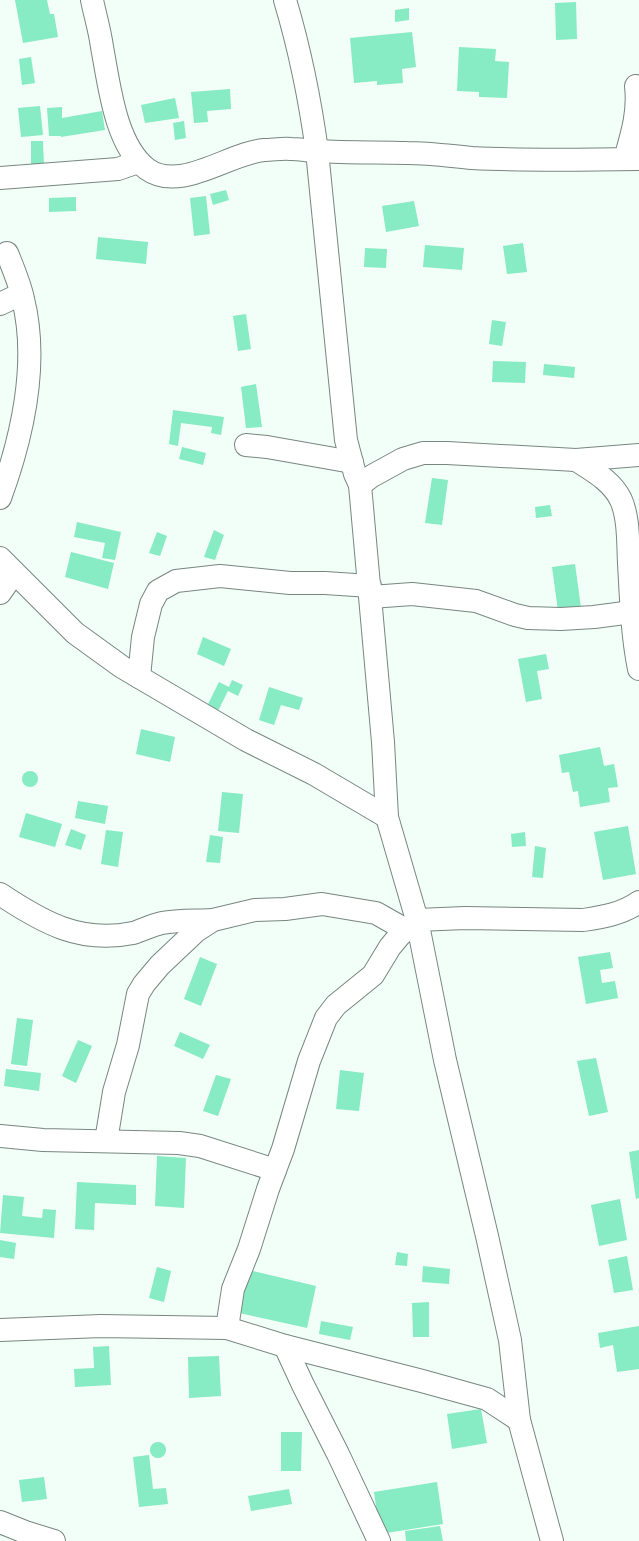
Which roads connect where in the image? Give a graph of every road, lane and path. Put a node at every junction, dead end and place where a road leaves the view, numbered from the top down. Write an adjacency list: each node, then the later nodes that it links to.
1 (92, 0): 6 (street)
2 (285, 0): 4 (street)
3 (636, 86): 5 (street)
4 (317, 151): 5 (street); 6 (street); 14 (street)
5 (632, 159)
6 (138, 162): 7 (street)
7 (0, 178)
8 (7, 253): 9 (street)
9 (22, 294): 10 (street); 16 (street)
10 (0, 304)
11 (246, 445): 14 (street)
12 (639, 455): 13 (street)
13 (576, 460): 15 (street); 20 (street)
14 (352, 462): 15 (street)
15 (360, 485): 18 (street)
16 (0, 498)
17 (7, 566): 19 (street); 22 (street)
18 (370, 592): 20 (street); 22 (street); 23 (street)
19 (0, 593)
20 (632, 612): 21 (street)
21 (639, 670)
22 (139, 677): 23 (street)
23 (387, 816): 27 (street)
24 (0, 894): 26 (street)
25 (639, 902): 27 (street)
26 (213, 920): 27 (street); 29 (street)
27 (412, 925): 30 (street); 34 (street)
28 (0, 1136): 29 (street)
29 (106, 1141): 30 (street)
30 (275, 1170): 31 (street)
31 (227, 1328): 32 (street); 33 (street)
32 (0, 1330)
33 (285, 1346): 34 (street); 37 (street)
34 (519, 1420): 38 (street)
35 (0, 1522): 36 (street)
36 (54, 1541)
37 (378, 1541)
38 (552, 1541)

